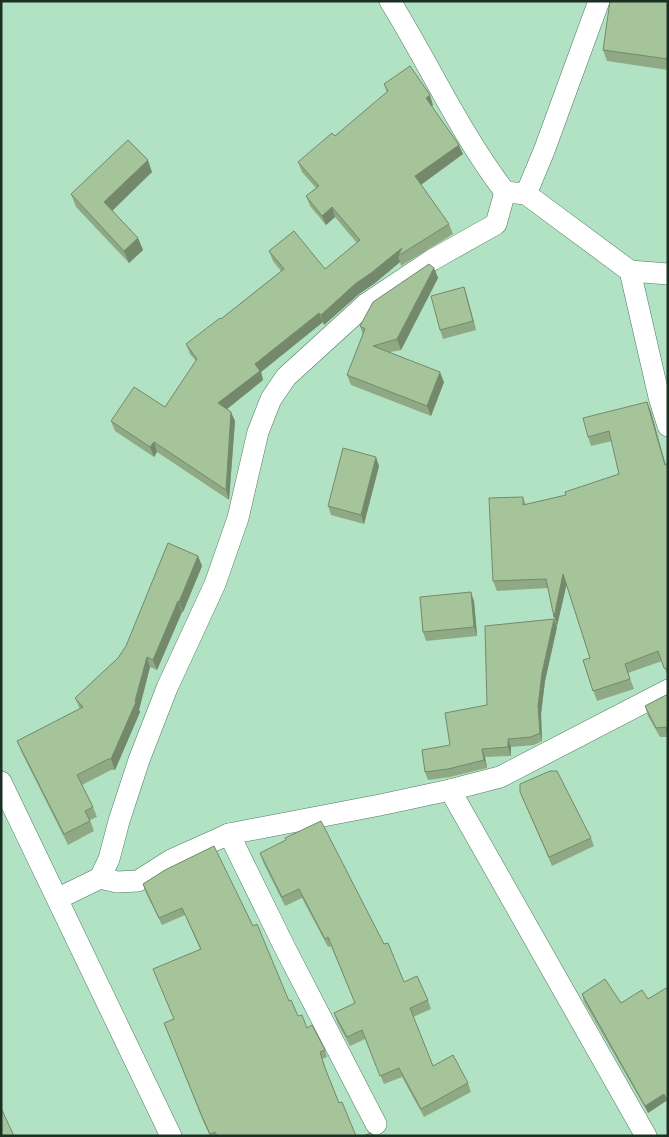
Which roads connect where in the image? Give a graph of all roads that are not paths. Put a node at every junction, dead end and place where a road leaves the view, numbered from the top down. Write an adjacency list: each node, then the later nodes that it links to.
1 (390, 1): 3 (street)
2 (598, 1): 3 (street)
3 (516, 194): 4 (street); 11 (street)
4 (630, 271): 5 (street); 6 (street)
5 (668, 274)
6 (668, 426)
7 (668, 690): 9 (street)
8 (1, 782): 12 (street)
9 (450, 790): 10 (street); 15 (street)
10 (229, 834): 11 (street); 13 (street)
11 (100, 878): 12 (street)
12 (59, 898): 14 (street)
13 (376, 1124)
14 (171, 1136)
15 (646, 1136)

